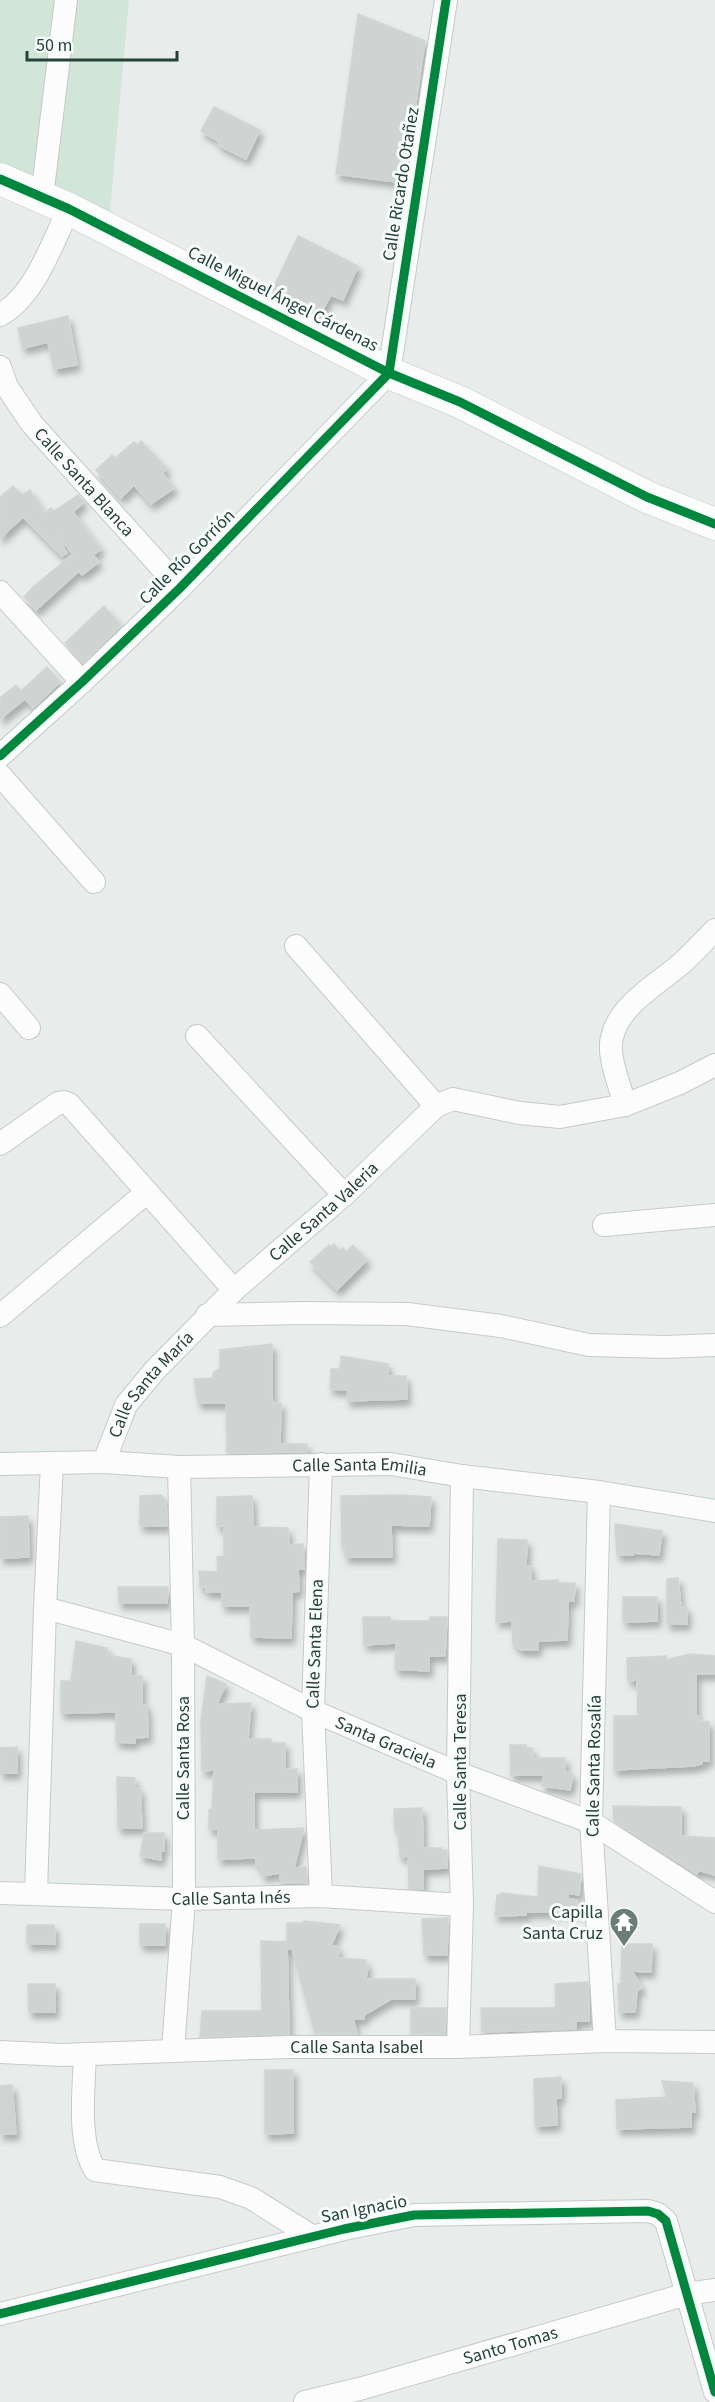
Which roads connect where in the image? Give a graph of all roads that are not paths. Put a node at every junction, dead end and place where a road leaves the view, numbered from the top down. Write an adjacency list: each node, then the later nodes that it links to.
1 (66, 0): 4 (street)
2 (446, 0): 7 (street, Calle Ricardo Otañez)
3 (0, 178): 4 (street, Calle Miguel Ángel Cárdenas)
4 (55, 203): 5 (street); 7 (street, Calle Miguel Ángel Cárdenas)
5 (0, 315)
6 (0, 367): 9 (street, Calle Santa Blanca)
7 (389, 373): 8 (street, Calle Miguel Ángel Cárdenas); 9 (street, Calle Río Gorrión)
8 (715, 524)
9 (180, 588): 11 (street, Calle Río Gorrión)
10 (0, 592): 11 (street)
11 (82, 682): 12 (street, Calle Río Gorrión)
12 (0, 756)
13 (0, 775): 14 (street)
14 (94, 882)
15 (715, 930): 21 (street)
16 (296, 946): 22 (street)
17 (0, 994): 18 (street)
18 (29, 1028)
19 (197, 1036): 25 (street)
20 (715, 1065): 21 (street)
21 (625, 1105): 22 (street)
22 (436, 1106): 25 (street, Calle Santa Valeria)
23 (0, 1144): 24 (street)
24 (147, 1192): 28 (street); 30 (street)
25 (344, 1195): 28 (street, Calle Santa Valeria)
26 (715, 1215): 27 (street)
27 (604, 1225)
28 (234, 1290): 29 (street, Calle Santa Valeria)
29 (207, 1315): 31 (street); 32 (street, Calle Santa María)
30 (0, 1316)
31 (715, 1345)
32 (104, 1462): 33 (street, Calle Santa Emilia); 36 (street, Calle Santa Emilia)
33 (52, 1463): 34 (street, Calle Santa Emilia); 40 (street)
34 (0, 1464)
35 (321, 1464): 36 (street, Calle Santa Emilia); 37 (street, Calle Santa Emilia); 42 (street, Calle Santa Elena)
36 (179, 1467): 41 (street, Calle Santa Rosa)
37 (462, 1476): 38 (street, Calle Santa Emilia); 43 (street, Calle Santa Teresa)
38 (599, 1492): 39 (street, Calle Santa Emilia); 44 (street, Calle Santa Rosalía)
39 (715, 1511)
40 (45, 1608): 41 (street, Santa Graciela); 46 (street)
41 (183, 1645): 42 (street, Santa Graciela); 48 (street, Calle Santa Rosa)
42 (313, 1711): 43 (street, Santa Graciela); 47 (street, Calle Santa Elena)
43 (459, 1773): 44 (street, Santa Graciela); 50 (street, Calle Santa Teresa)
44 (591, 1822): 49 (street, Santa Graciela); 51 (street, Calle Santa Rosalía)
45 (0, 1893): 46 (street, Calle Santa Inés)
46 (36, 1893): 48 (street, Calle Santa Inés)
47 (321, 1896): 48 (street, Calle Santa Inés); 50 (street, Calle Santa Inés)
48 (184, 1899): 54 (street, Calle Santa Rosa)
49 (715, 1902)
50 (462, 1905): 53 (street, Calle Santa Teresa)
51 (605, 2041): 52 (street, Calle Santa Isabel); 53 (street, Calle Santa Isabel)
52 (715, 2042)
53 (458, 2047): 54 (street, Calle Santa Isabel)
54 (173, 2050): 56 (street, Calle Santa Isabel)
55 (0, 2052): 56 (street, Calle Santa Isabel)
56 (85, 2054): 57 (street)
57 (313, 2237): 59 (street, San Ignacio); 60 (street, San Ignacio)
58 (715, 2290): 59 (street, Santo Tomas)
59 (687, 2294): 61 (street, San Ignacio); 62 (street, Santo Tomas)
60 (0, 2314)
61 (715, 2392)
62 (306, 2402)

